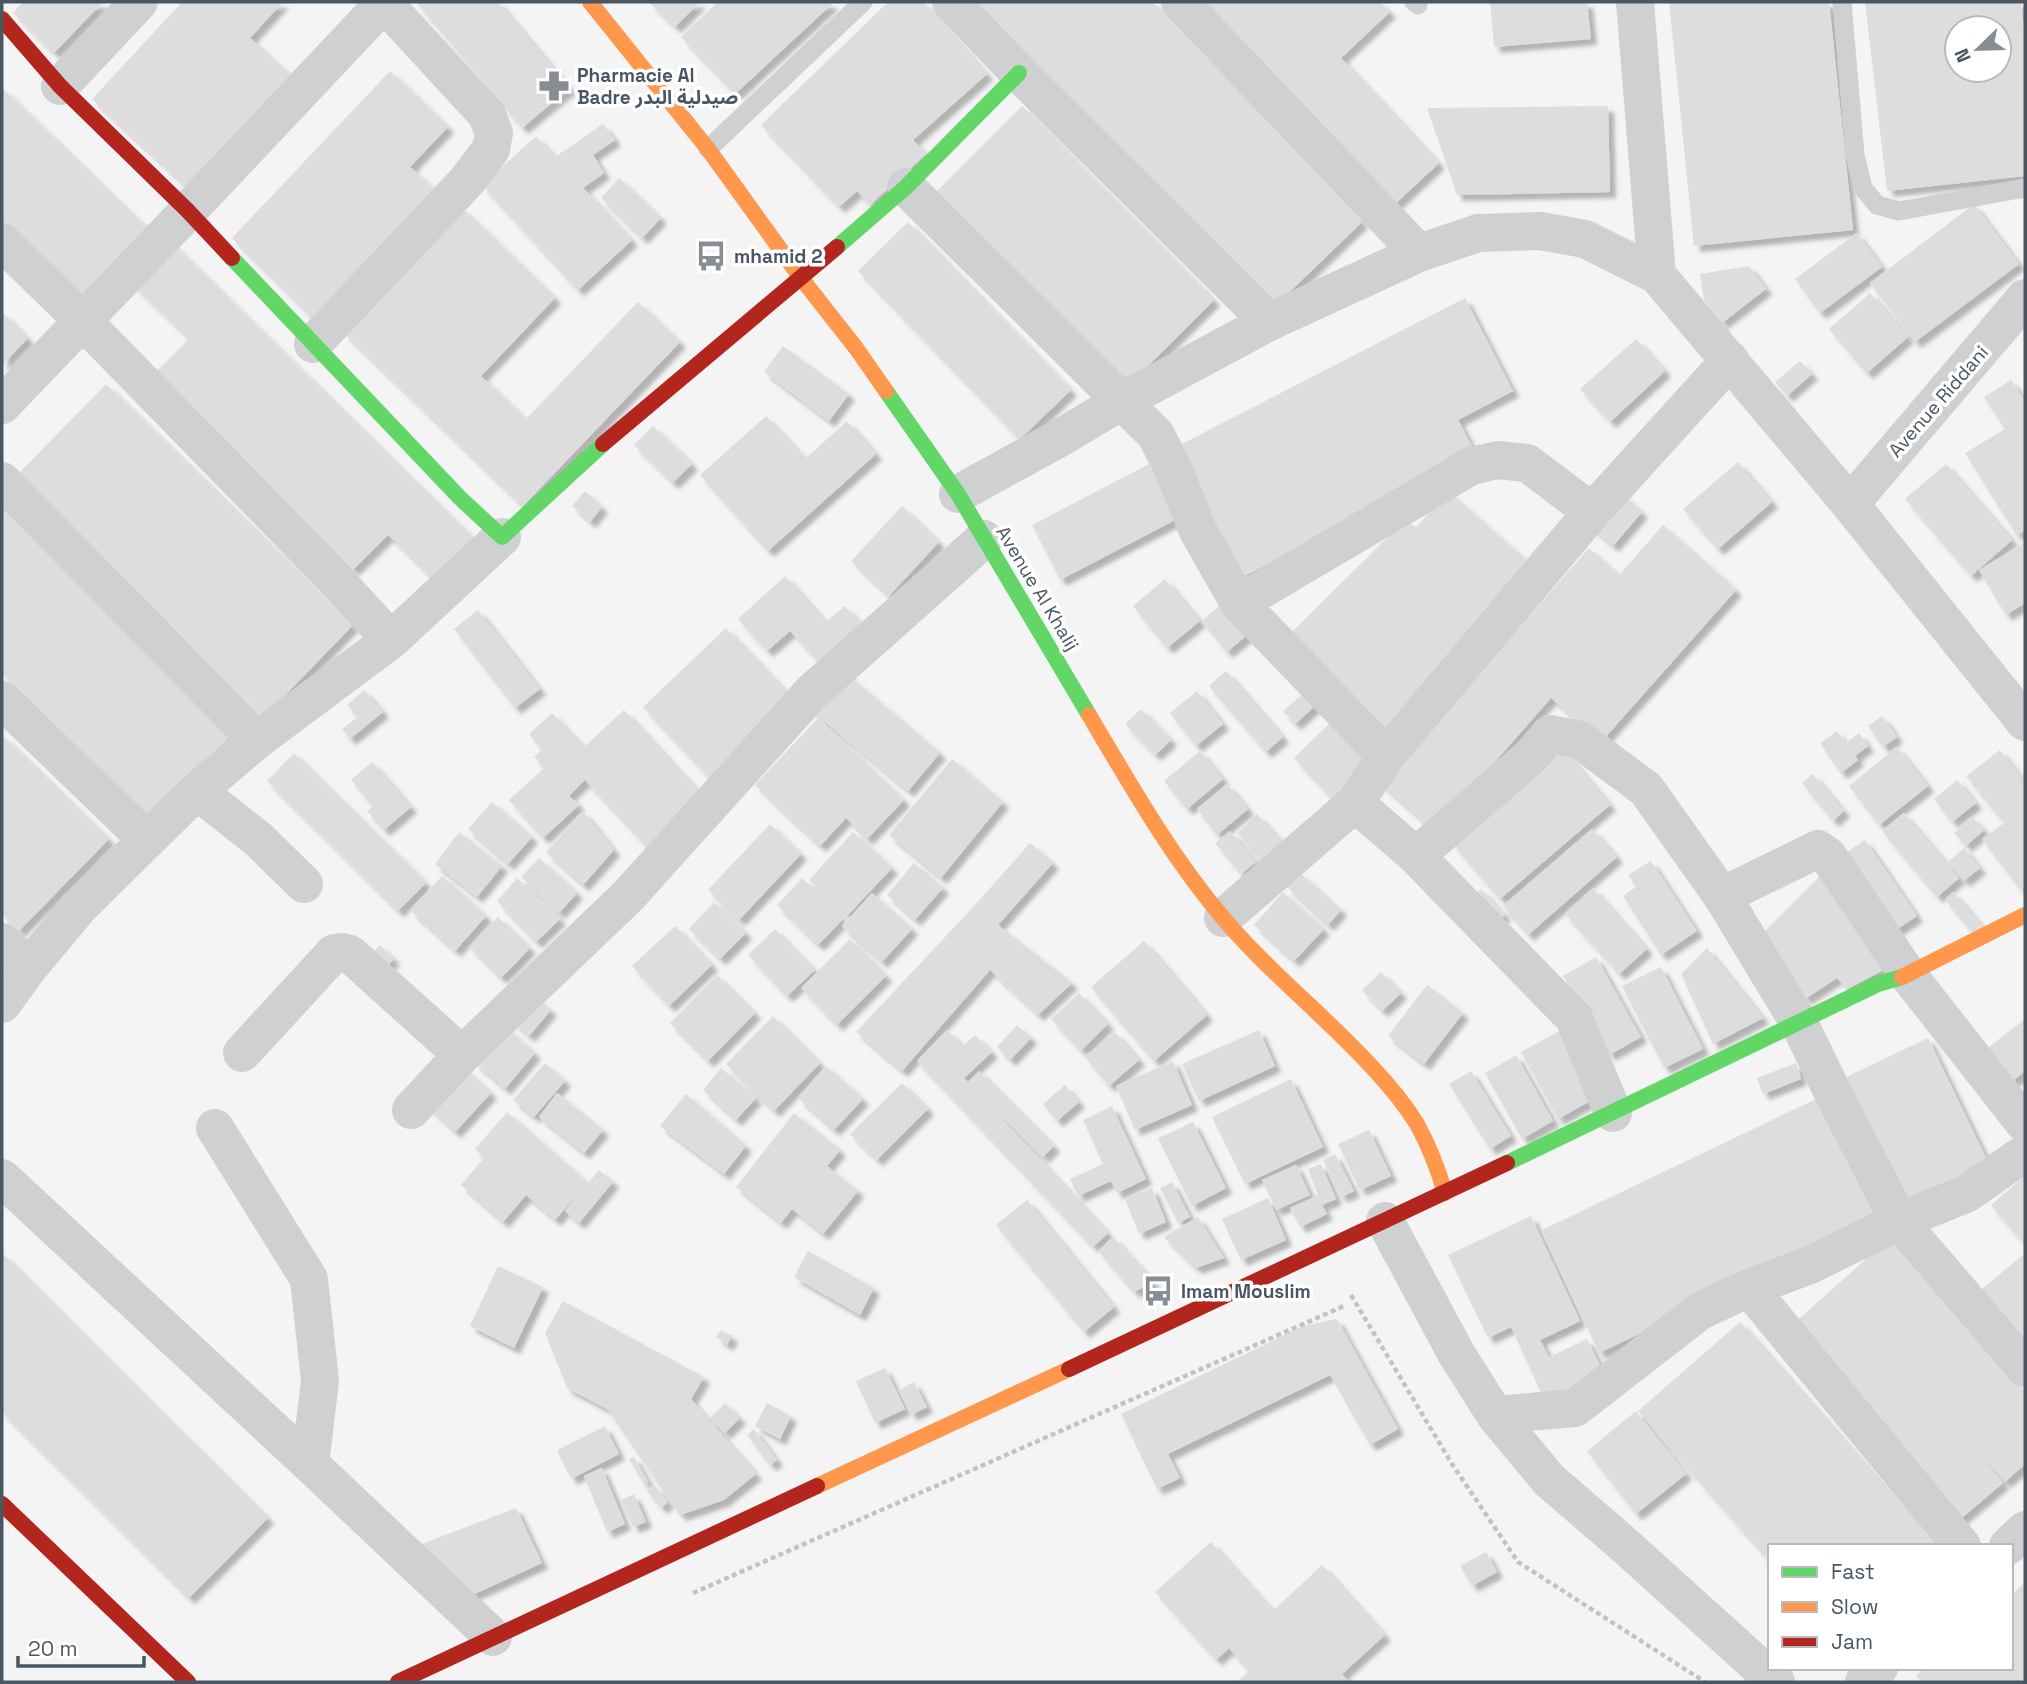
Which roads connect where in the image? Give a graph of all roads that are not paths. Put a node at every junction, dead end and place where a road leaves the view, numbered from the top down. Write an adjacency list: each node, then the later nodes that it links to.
1 (139, 2): 11 (street)
2 (384, 2): 15 (street); 23 (street)
3 (590, 2): 12 (street, Avenue Al Khalij)
4 (951, 2): 10 (street)
5 (1180, 2): 17 (street)
6 (1635, 2): 18 (street)
7 (1842, 2): 14 (lane)
8 (859, 3): 12 (lane)
9 (2, 19): 11 (street)
10 (1019, 73): 13 (street); 22 (street)
11 (60, 86): 15 (street)
12 (708, 149): 19 (street, Avenue Al Khalij)
13 (906, 187): 19 (street); 25 (street)
14 (2025, 188)
15 (188, 211): 21 (street); 23 (street)
16 (2, 242): 21 (street)
17 (1419, 253): 18 (street); 22 (street)
18 (1657, 275): 24 (street)
19 (801, 278): 28 (street, Avenue Al Khalij); 31 (street)
20 (2025, 298): 29 (street, Avenue Riddani)
21 (82, 320): 26 (street); 34 (street)
22 (1269, 322): 25 (street)
23 (313, 344): 31 (street)
24 (1730, 360): 29 (street); 30 (street)
25 (1122, 401): 28 (street); 33 (street)
26 (2, 405)
27 (2, 481): 37 (street)
28 (958, 494): 32 (street, Avenue Al Khalij)
29 (1850, 504): 36 (street)
30 (1592, 512): 33 (street); 38 (street)
31 (502, 537): 34 (street)
32 (984, 539): 46 (street, Avenue Al Khalij); 52 (street)
33 (1239, 603): 38 (street)
34 (391, 640): 37 (street)
35 (2, 700): 41 (street)
36 (2025, 722)
37 (257, 740): 39 (street)
38 (1386, 756): 40 (street)
39 (197, 791): 41 (street); 43 (street)
40 (1355, 803): 42 (street); 46 (street)
41 (148, 840): 47 (street)
42 (1416, 856): 44 (street); 54 (street)
43 (304, 884)
44 (1721, 896): 48 (street); 50 (street)
45 (2025, 915): 48 (street)
46 (1223, 918): 59 (street, Avenue Al Khalij)
47 (15, 955): 49 (street)
48 (1908, 975): 50 (street); 55 (street)
49 (2, 1004)
50 (1799, 1023): 54 (street); 60 (street)
51 (242, 1053): 52 (street)
52 (462, 1055): 53 (street)
53 (411, 1110)
54 (1614, 1113): 59 (street)
55 (2025, 1124)
56 (215, 1128): 65 (street)
57 (2025, 1153): 60 (street)
58 (2, 1178): 65 (street)
59 (1446, 1193): 61 (street)
60 (1899, 1220): 62 (street); 63 (street)
61 (1385, 1221): 64 (street); 70 (street)
62 (1749, 1288): 64 (street); 68 (street)
63 (2025, 1368)
64 (1495, 1415): 74 (street)
65 (310, 1464): 70 (street)
66 (2, 1504): 72 (street)
67 (2025, 1530): 69 (street)
68 (1960, 1544)
69 (2010, 1544)
70 (493, 1637): 73 (street)
71 (1877, 1670): 75 (street)
72 (188, 1682)
73 (398, 1682)
74 (1776, 1682)
75 (1864, 1682)

